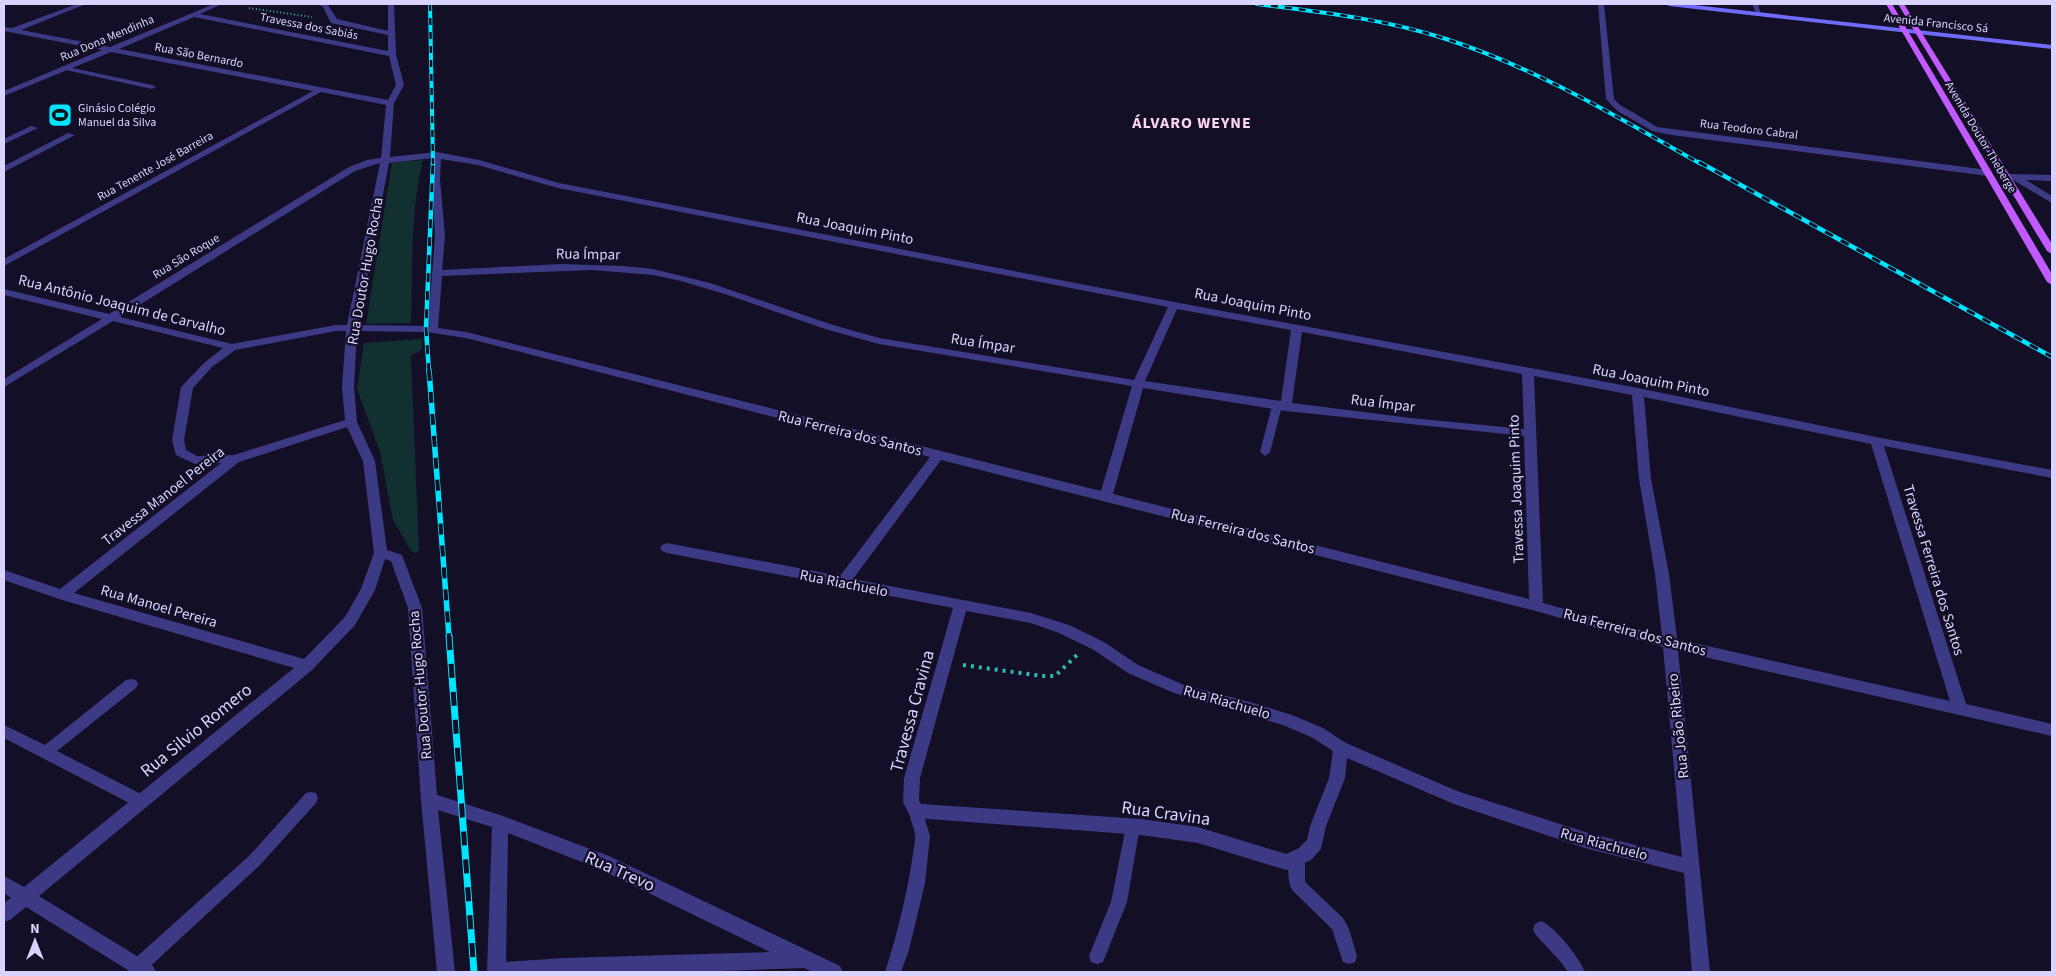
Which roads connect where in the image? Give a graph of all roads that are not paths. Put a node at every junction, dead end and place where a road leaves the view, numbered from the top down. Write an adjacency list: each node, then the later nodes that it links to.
1 (83, 4): 12 (street)
2 (219, 4): 11 (street, Rua Dona Mendinha)
3 (321, 4): 15 (street)
4 (391, 4): 15 (street, Rua Doutor Hugo Rocha)
5 (1601, 4): 30 (street, Rua Teodoro Cabral)
6 (1669, 4): 10 (main road, Avenida Francisco Sá)
7 (1755, 4): 10 (street)
8 (1889, 4): 13 (main road, Avenida Doutor Theberge)
9 (1902, 4): 14 (main road, Avenida Doutor Theberge)
10 (1759, 14): 13 (main road, Avenida Francisco Sá)
11 (193, 15): 17 (street, Rua Dona Mendinha); 18 (street, Travessa dos Sabiás)
12 (8, 30): 17 (street, Rua São Bernardo)
13 (1905, 31): 14 (main road, Avenida Francisco Sá); 30 (main road, Avenida Doutor Theberge)
14 (1919, 32): 16 (main road, Avenida Francisco Sá); 31 (main road, Avenida Doutor Theberge)
15 (391, 34): 18 (street, Rua Doutor Hugo Rocha)
16 (2052, 47)
17 (109, 49): 19 (street, Rua Dona Mendinha); 21 (street, Rua São Bernardo)
18 (392, 54): 23 (street, Rua Doutor Hugo Rocha)
19 (63, 68): 20 (lane); 22 (street, Rua Dona Mendinha)
20 (152, 87)
21 (318, 90): 23 (street, Rua São Bernardo); 35 (street, Rua Tenente José Barreira)
22 (4, 94)
23 (390, 103): 28 (street, Rua Doutor Hugo Rocha)
24 (34, 128): 26 (street)
25 (71, 135): 29 (street)
26 (4, 142)
27 (437, 155): 28 (street); 36 (street); 39 (street, Rua Joaquim Pinto)
28 (386, 160): 40 (street, Rua São Roque); 41 (street, Rua Doutor Hugo Rocha)
29 (4, 169)
30 (1988, 173): 37 (main road, Avenida Doutor Theberge)
31 (2011, 177): 32 (street); 33 (street); 34 (main road, Avenida Doutor Theberge)
32 (2052, 178)
33 (2052, 200)
34 (2052, 250)
35 (4, 263)
36 (438, 273): 43 (street); 47 (street, Rua Ímpar)
37 (2052, 282)
38 (4, 292): 40 (street, Rua Antônio Joaquim de Carvalho)
39 (1174, 305): 42 (street, Rua Joaquim Pinto); 47 (street)
40 (110, 317): 44 (street, Rua Antônio Joaquim de Carvalho); 46 (street, Rua São Roque)
41 (352, 328): 43 (street, Rua Ferreira dos Santos); 44 (street, Rua Antônio Joaquim de Carvalho); 50 (street, Rua Doutor Hugo Rocha)
42 (1297, 328): 45 (street, Rua Joaquim Pinto); 49 (street)
43 (433, 330): 54 (street, Rua Ferreira dos Santos)
44 (232, 347): 55 (street)
45 (1528, 372): 48 (street, Rua Joaquim Pinto); 51 (street, Travessa Joaquim Pinto)
46 (4, 384)
47 (1138, 384): 49 (street, Rua Ímpar); 57 (street)
48 (1638, 392): 52 (street, Rua Joaquim Pinto); 65 (street, Rua João Ribeiro)
49 (1282, 406): 51 (street, Rua Ímpar); 53 (lane)
50 (351, 422): 55 (street, Travessa Manoel Pereira); 59 (street, Rua Doutor Hugo Rocha)
51 (1530, 433): 64 (street, Travessa Joaquim Pinto)
52 (1876, 441): 56 (street, Rua Joaquim Pinto); 68 (street, Travessa Ferreira dos Santos)
53 (1265, 452)
54 (938, 455): 57 (street, Rua Ferreira dos Santos); 61 (street)
55 (235, 459): 62 (street, Travessa Manoel Pereira)
56 (2052, 474)
57 (1106, 496): 64 (street, Rua Ferreira dos Santos)
58 (667, 548): 61 (street, Rua Riachuelo)
59 (381, 553): 66 (street, Rua Silvio Romero); 74 (street, Rua Doutor Hugo Rocha)
60 (4, 575): 62 (street, Rua Manoel Pereira)
61 (842, 583): 63 (street, Rua Riachuelo)
62 (62, 596): 66 (street, Rua Manoel Pereira)
63 (961, 604): 71 (street, Rua Riachuelo); 76 (street, Travessa Cravina)
64 (1536, 606): 65 (street, Rua Ferreira dos Santos)
65 (1668, 643): 68 (street, Rua Ferreira dos Santos); 80 (street, Rua João Ribeiro)
66 (307, 666): 75 (street, Rua Silvio Romero)
67 (131, 684): 72 (lane)
68 (1960, 708): 69 (street, Rua Ferreira dos Santos)
69 (2052, 730)
70 (4, 731): 72 (lane)
71 (1341, 748): 79 (street); 80 (street, Rua Riachuelo)
72 (45, 752): 75 (lane)
73 (311, 798): 88 (lane)
74 (430, 800): 77 (street, Rua Trevo); 89 (street, Rua Doutor Hugo Rocha)
75 (140, 802): 82 (street, Rua Silvio Romero)
76 (916, 810): 78 (street, Rua Cravina); 92 (lane)
77 (500, 822): 87 (street, Rua Trevo); 90 (street)
78 (1133, 826): 79 (street, Rua Cravina); 85 (lane)
79 (1297, 858): 86 (lane)
80 (1692, 867): 94 (street, Rua João Ribeiro)
81 (4, 884): 82 (street)
82 (24, 897): 83 (street, Rua Silvio Romero); 88 (street)
83 (4, 914)
84 (1541, 929): 93 (lane)
85 (1097, 956)
86 (1349, 956)
87 (804, 960): 90 (street, Rua Trevo); 91 (street, Rua Trevo)
88 (143, 970)
89 (446, 972)
90 (497, 972)
91 (834, 972)
92 (893, 972)
93 (1577, 972)
94 (1701, 972)

